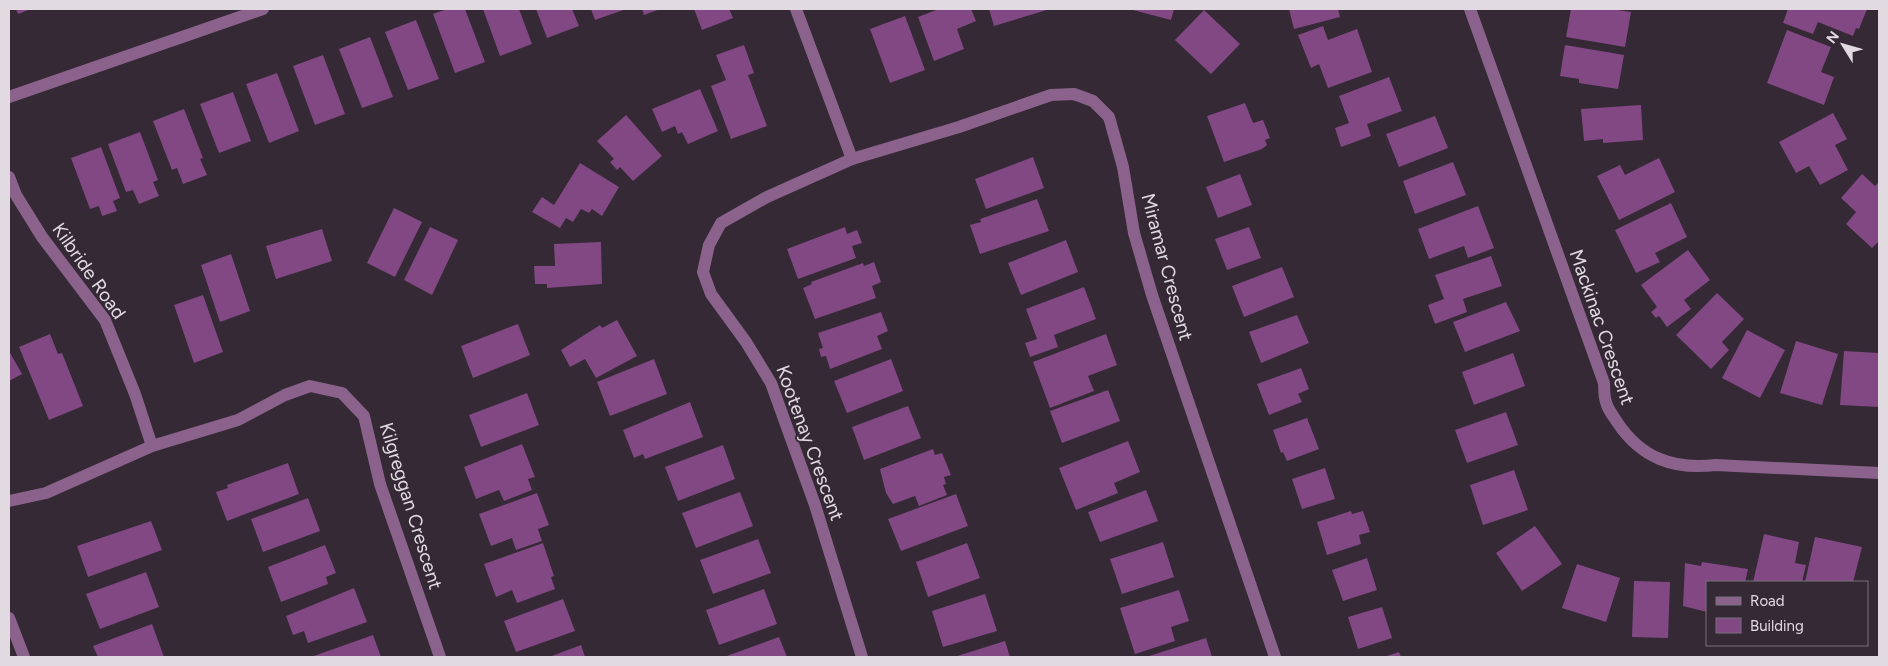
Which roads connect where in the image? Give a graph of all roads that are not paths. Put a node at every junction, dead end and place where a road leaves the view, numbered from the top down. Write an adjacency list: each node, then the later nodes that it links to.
1 (263, 9): 4 (street)
2 (796, 9): 5 (street)
3 (1470, 9): 8 (street, Mackinac Crescent)
4 (9, 97)
5 (852, 159): 13 (street, Kootenay Crescent); 14 (street, Miramar Crescent)
6 (9, 178): 7 (street, Kilbride Road)
7 (152, 446): 9 (street, Kilgreggan Crescent); 12 (street, Kilgreggan Crescent)
8 (1879, 473)
9 (9, 501)
10 (9, 618): 11 (street)
11 (24, 657)
12 (440, 657)
13 (862, 657)
14 (1275, 657)

